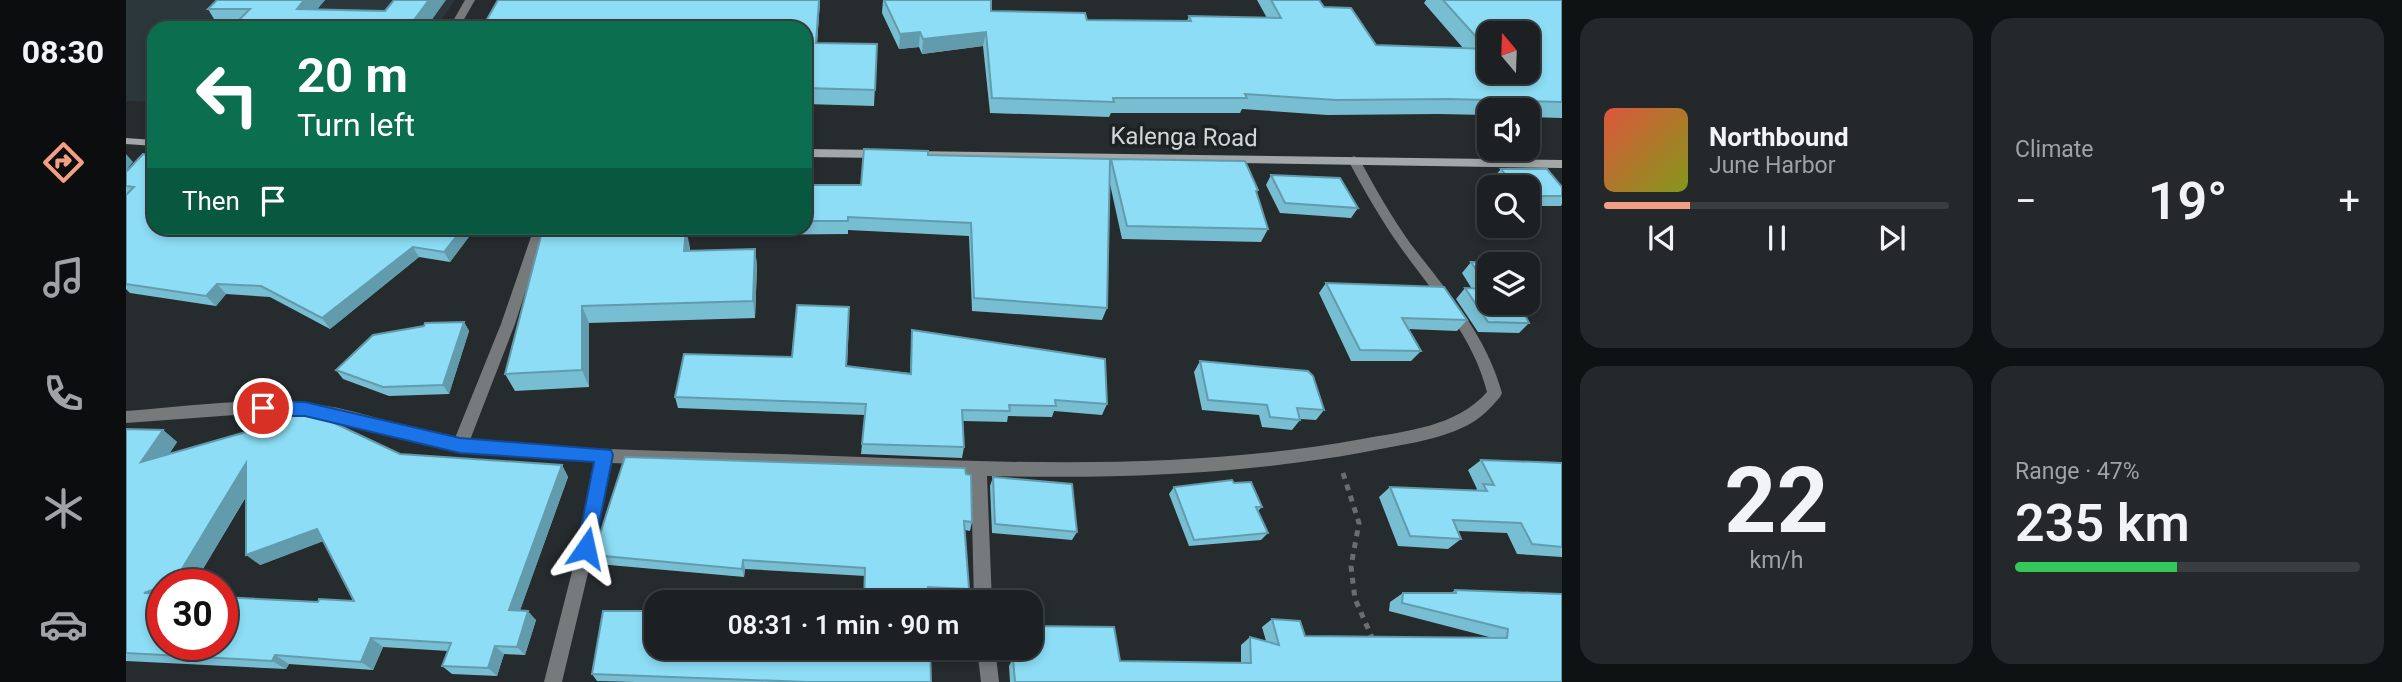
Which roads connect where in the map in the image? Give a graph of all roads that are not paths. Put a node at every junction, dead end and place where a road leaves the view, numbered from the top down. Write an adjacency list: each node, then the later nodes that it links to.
1 (470, 0): 2 (street)
2 (458, 21)
3 (126, 141): 4 (main road)
4 (147, 142)
5 (812, 153): 6 (main road)
6 (887, 155)
7 (901, 155): 8 (main road, Kalenga Road)
8 (1354, 160): 9 (main road, Kalenga Road); 14 (street)
9 (1562, 164)
10 (538, 235): 12 (street)
11 (126, 417): 12 (street)
12 (460, 446): 13 (street)
13 (604, 455): 14 (street); 17 (street)
14 (979, 468): 15 (street)
15 (983, 590)
16 (987, 660): 18 (street)
17 (553, 682)
18 (990, 682)

